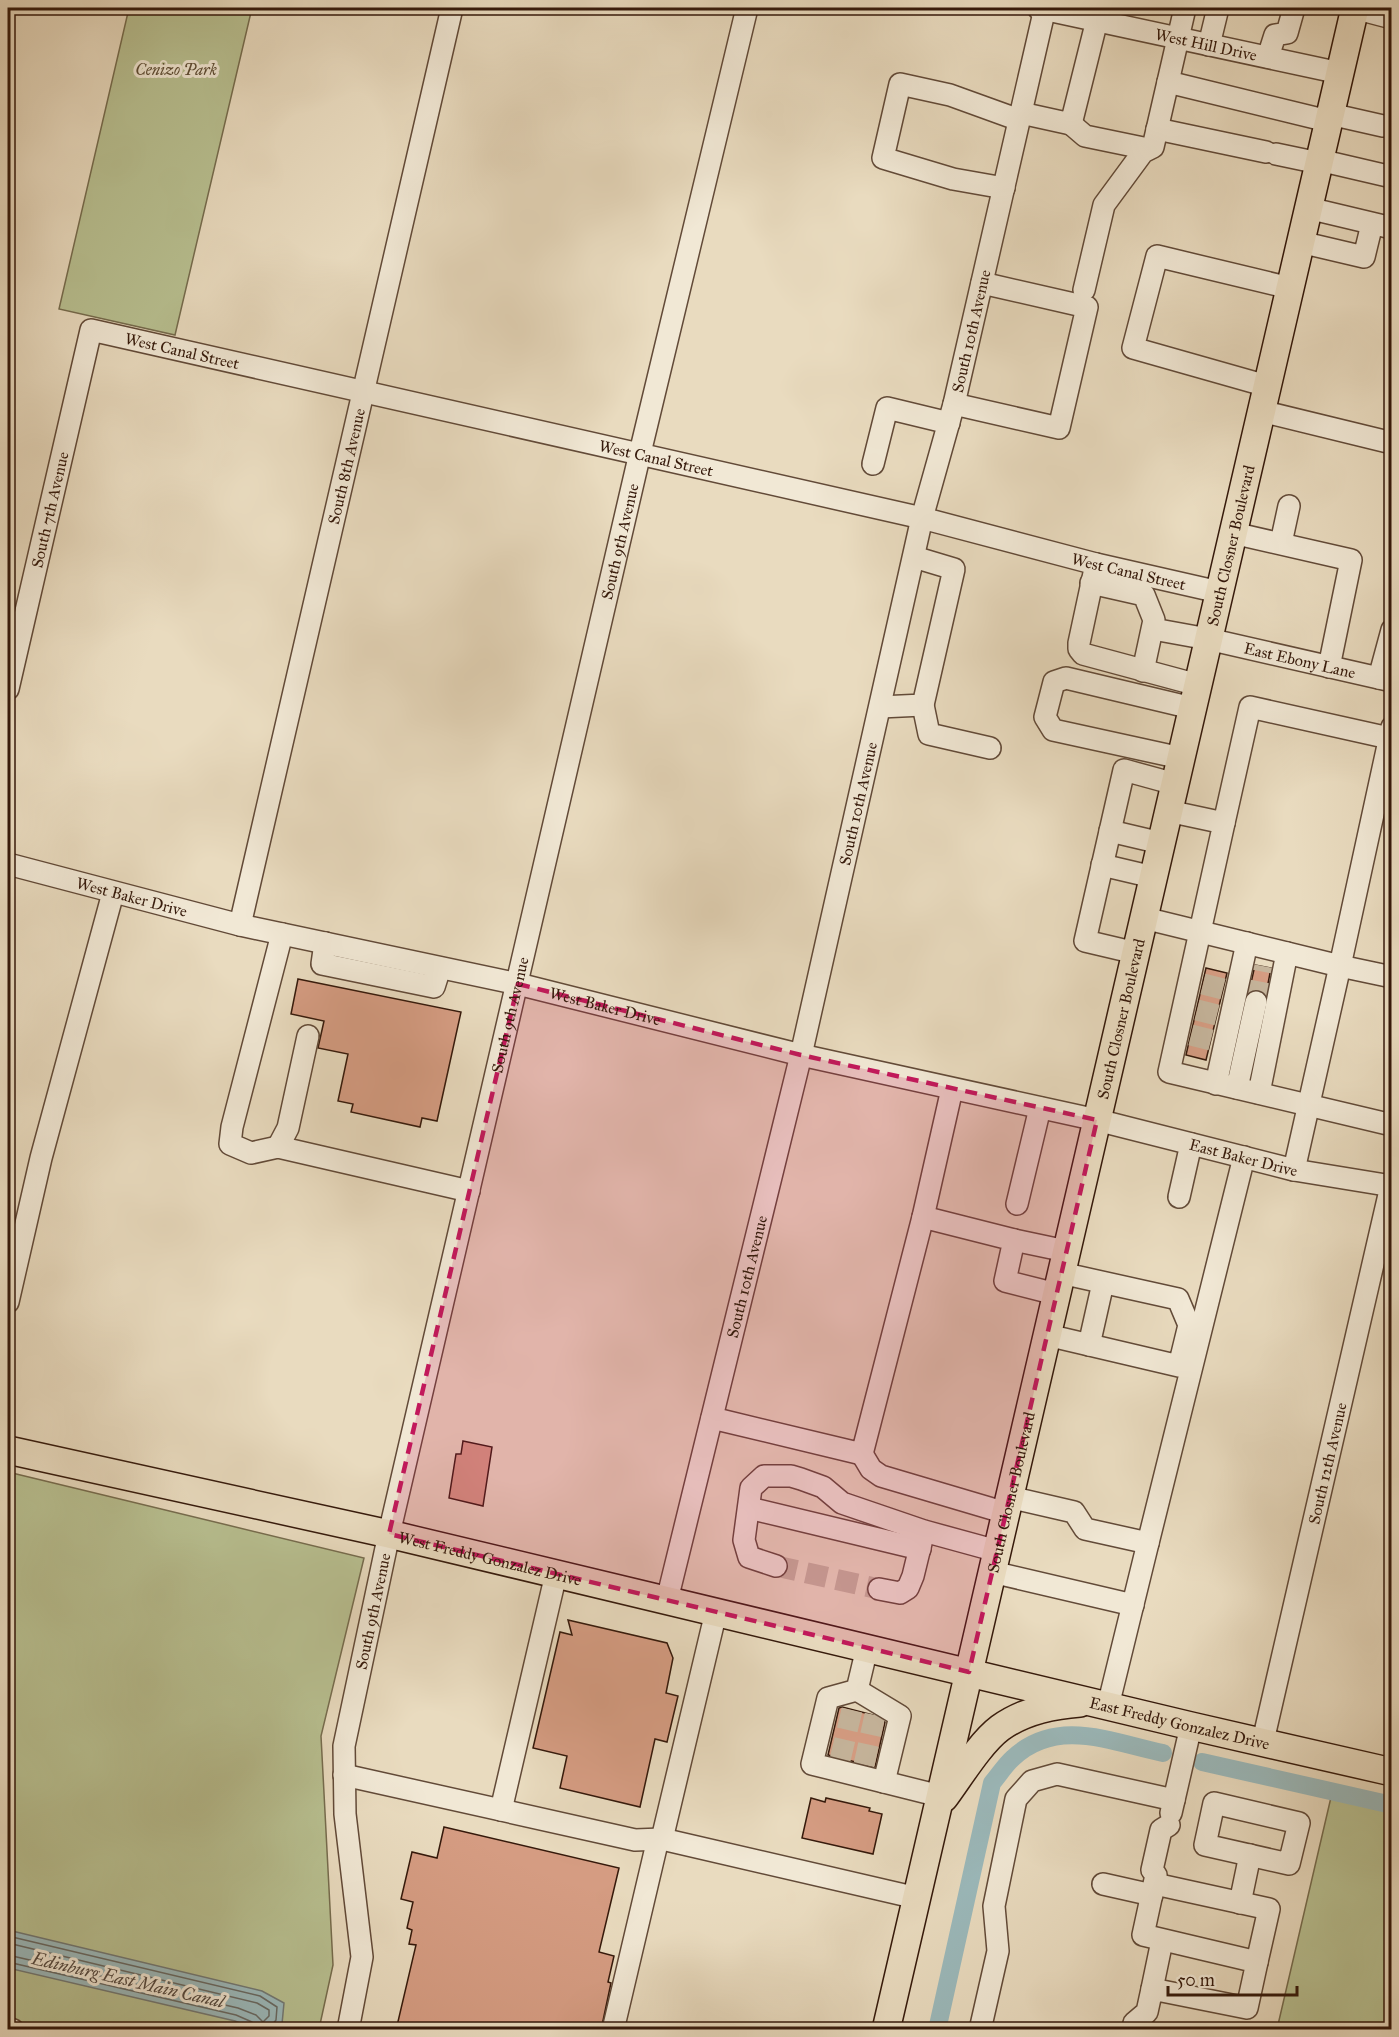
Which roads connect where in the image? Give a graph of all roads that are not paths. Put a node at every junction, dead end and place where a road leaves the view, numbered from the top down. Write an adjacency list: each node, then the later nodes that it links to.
1 (452, 8): 31 (street, South 8th Avenue)
2 (747, 8): 35 (street, South 9th Avenue)
3 (1043, 8): 9 (street, West Hill Drive); 15 (street, South 10th Avenue)
4 (1185, 8): 10 (street)
5 (1218, 8): 11 (street)
6 (1294, 8): 12 (street)
7 (1355, 8): 8 (street); 13 (main road, South Closner Boulevard)
8 (1392, 18)
9 (1097, 20): 10 (street, West Hill Drive); 17 (street)
10 (1178, 38): 11 (street, West Hill Drive); 14 (street)
11 (1209, 45): 12 (street, West Hill Drive)
12 (1268, 57): 13 (street, West Hill Drive)
13 (1340, 73): 16 (main road, South Closner Boulevard)
14 (1168, 82): 16 (street); 19 (street)
15 (1020, 116): 17 (street); 23 (street, South 10th Avenue); 23 (street)
16 (1329, 117): 18 (street); 21 (main road, South Closner Boulevard)
17 (1071, 124): 20 (street)
18 (1383, 126)
19 (1157, 129): 20 (street); 21 (street)
20 (1148, 149): 29 (street)
21 (1319, 161): 22 (street); 24 (main road, South Closner Boulevard)
22 (1392, 177)
23 (1004, 188): 27 (street, South 10th Avenue)
24 (1308, 208): 25 (street); 26 (main road, South Closner Boulevard)
25 (1382, 226): 26 (street)
26 (1300, 242): 28 (main road, South Closner Boulevard)
27 (982, 283): 33 (street, South 10th Avenue); 33 (street)
28 (1290, 288): 32 (main road, South Closner Boulevard); 32 (street)
29 (1084, 290)
30 (91, 330): 31 (street, West Canal Street); 51 (street, South 7th Avenue)
31 (364, 392): 35 (street, West Canal Street); 68 (street, South 8th Avenue)
32 (1264, 399): 34 (street); 39 (main road, South Closner Boulevard)
33 (951, 413): 36 (street); 38 (street, South 10th Avenue)
34 (1388, 442)
35 (640, 453): 38 (street, West Canal Street); 76 (street, South 9th Avenue)
36 (873, 464)
37 (1289, 506): 40 (street)
38 (922, 518): 41 (street, South 10th Avenue); 42 (street, West Canal Street)
39 (1233, 532): 40 (street); 44 (main road, South Closner Boulevard)
40 (1281, 543): 48 (street)
41 (914, 557): 53 (street); 54 (street, South 10th Avenue)
42 (1094, 574): 43 (street, West Canal Street); 49 (street)
43 (1146, 585): 44 (street, West Canal Street); 45 (street)
44 (1219, 592): 47 (main road, South Closner Boulevard)
45 (1153, 629): 47 (street, East Ebony Lane); 49 (street)
46 (1392, 630): 50 (street)
47 (1208, 639): 48 (street, East Ebony Lane); 52 (main road, South Closner Boulevard)
48 (1329, 667): 50 (street, East Ebony Lane)
49 (1143, 671): 52 (street)
50 (1385, 680)
51 (8, 689)
52 (1195, 696): 57 (main road, South Closner Boulevard); 57 (street)
53 (923, 705): 54 (street); 56 (street)
54 (880, 707): 82 (street, South 10th Avenue)
55 (1390, 733): 60 (street); 74 (street)
56 (990, 748)
57 (1181, 758): 58 (main road, South Closner Boulevard)
58 (1175, 784): 59 (main road, South Closner Boulevard); 61 (street)
59 (1168, 811): 60 (street); 62 (main road, South Closner Boulevard)
60 (1224, 823): 69 (street)
61 (1110, 831): 62 (street); 64 (street)
62 (1161, 843): 65 (main road, South Closner Boulevard)
63 (8, 864): 66 (street, West Baker Drive)
64 (1102, 865): 65 (street); 72 (street)
65 (1153, 877): 67 (main road, South Closner Boulevard)
66 (113, 893): 68 (street, West Baker Drive); 103 (street)
67 (1144, 918): 69 (street); 72 (main road, South Closner Boulevard)
68 (240, 925): 70 (street, West Baker Drive)
69 (1201, 932): 71 (street); 77 (street)
70 (282, 934): 76 (street, West Baker Drive); 92 (street)
71 (1247, 943): 73 (street); 77 (street)
72 (1136, 953): 89 (main road, South Closner Boulevard)
73 (1273, 956): 74 (street); 86 (street)
74 (1340, 966): 75 (street); 87 (street)
75 (1392, 977)
76 (518, 984): 82 (street, West Baker Drive); 96 (street, South 9th Avenue)
77 (1213, 987): 79 (street); 79 (street)
78 (1256, 1002): 84 (street)
79 (1207, 1013): 81 (street); 81 (street)
80 (308, 1036): 92 (street)
81 (1201, 1037): 83 (street); 83 (street)
82 (801, 1055): 85 (street, West Baker Drive); 106 (street, South 10th Avenue)
83 (1216, 1083): 84 (street)
84 (1237, 1088): 86 (street)
85 (952, 1089): 88 (street, West Baker Drive); 99 (street)
86 (1259, 1093): 87 (street)
87 (1308, 1106): 90 (street); 94 (street)
88 (1041, 1108): 89 (street, West Baker Drive); 98 (street)
89 (1097, 1120): 91 (street, East Baker Drive); 101 (main road, South Closner Boulevard)
90 (1392, 1125)
91 (1191, 1144): 93 (street, East Baker Drive); 97 (street)
92 (278, 1147): 96 (street)
93 (1244, 1157): 94 (street, East Baker Drive); 113 (street)
94 (1294, 1170): 95 (street, East Baker Drive)
95 (1391, 1186): 127 (street, South 12th Avenue)
96 (469, 1191): 111 (street, South 9th Avenue)
97 (1179, 1197)
98 (1017, 1204)
99 (923, 1217): 100 (street); 108 (street)
100 (1014, 1240): 101 (street); 101 (street)
101 (1061, 1273): 102 (street); 104 (main road, South Closner Boulevard)
102 (1103, 1282): 105 (street); 105 (street)
103 (8, 1302)
104 (1047, 1335): 105 (street); 109 (main road, South Closner Boulevard)
105 (1089, 1345)
106 (712, 1418): 108 (street); 118 (street, South 10th Avenue)
107 (8, 1450): 111 (main road, West Freddy Gonzalez Drive)
108 (862, 1454): 109 (street)
109 (1008, 1505): 113 (street); 114 (main road, South Closner Boulevard)
110 (748, 1508): 112 (street); 112 (street); 115 (street)
111 (389, 1534): 116 (main road, West Freddy Gonzalez Drive); 129 (street, South 9th Avenue)
112 (922, 1540): 114 (street); 117 (street)
113 (1148, 1543): 119 (street)
114 (994, 1562): 119 (street); 122 (main road, South Closner Boulevard)
115 (776, 1566)
116 (556, 1574): 118 (main road, West Freddy Gonzalez Drive); 133 (street)
117 (879, 1589)
118 (667, 1600): 120 (main road, West Freddy Gonzalez Drive)
119 (1132, 1605): 124 (street)
120 (716, 1612): 121 (main road, West Freddy Gonzalez Drive); 134 (street)
121 (867, 1648): 122 (main road, West Freddy Gonzalez Drive); 123 (street)
122 (969, 1672): 124 (main road, East Freddy Gonzalez Drive); 132 (main road, South Closner Boulevard)
123 (854, 1700): 125 (street); 130 (street); 130 (street)
124 (1103, 1704): 126 (main road, East Freddy Gonzalez Drive); 132 (main road)
125 (875, 1715)
126 (1191, 1726): 127 (main road, East Freddy Gonzalez Drive); 131 (street)
127 (1263, 1741): 128 (main road, East Freddy Gonzalez Drive)
128 (1392, 1772)
129 (344, 1775): 133 (street); 145 (street, South 9th Avenue)
130 (884, 1782): 132 (street)
131 (1174, 1800): 137 (street); 148 (street)
132 (939, 1801): 138 (main road, South Closner Boulevard)
133 (501, 1810): 134 (street)
134 (660, 1839): 138 (street); 146 (street)
135 (1250, 1855): 139 (street)
136 (1104, 1884): 137 (street)
137 (1154, 1885): 139 (street); 140 (street)
138 (916, 1898): 147 (main road, South Closner Boulevard)
139 (1240, 1903): 141 (street)
140 (1162, 1941): 141 (street); 142 (street)
141 (1257, 1962): 142 (street)
142 (1152, 1989): 149 (street)
143 (8, 2028): 144 (street)
144 (13, 2030)
145 (348, 2030)
146 (614, 2030)
147 (886, 2030)
148 (980, 2030)
149 (1133, 2030)

